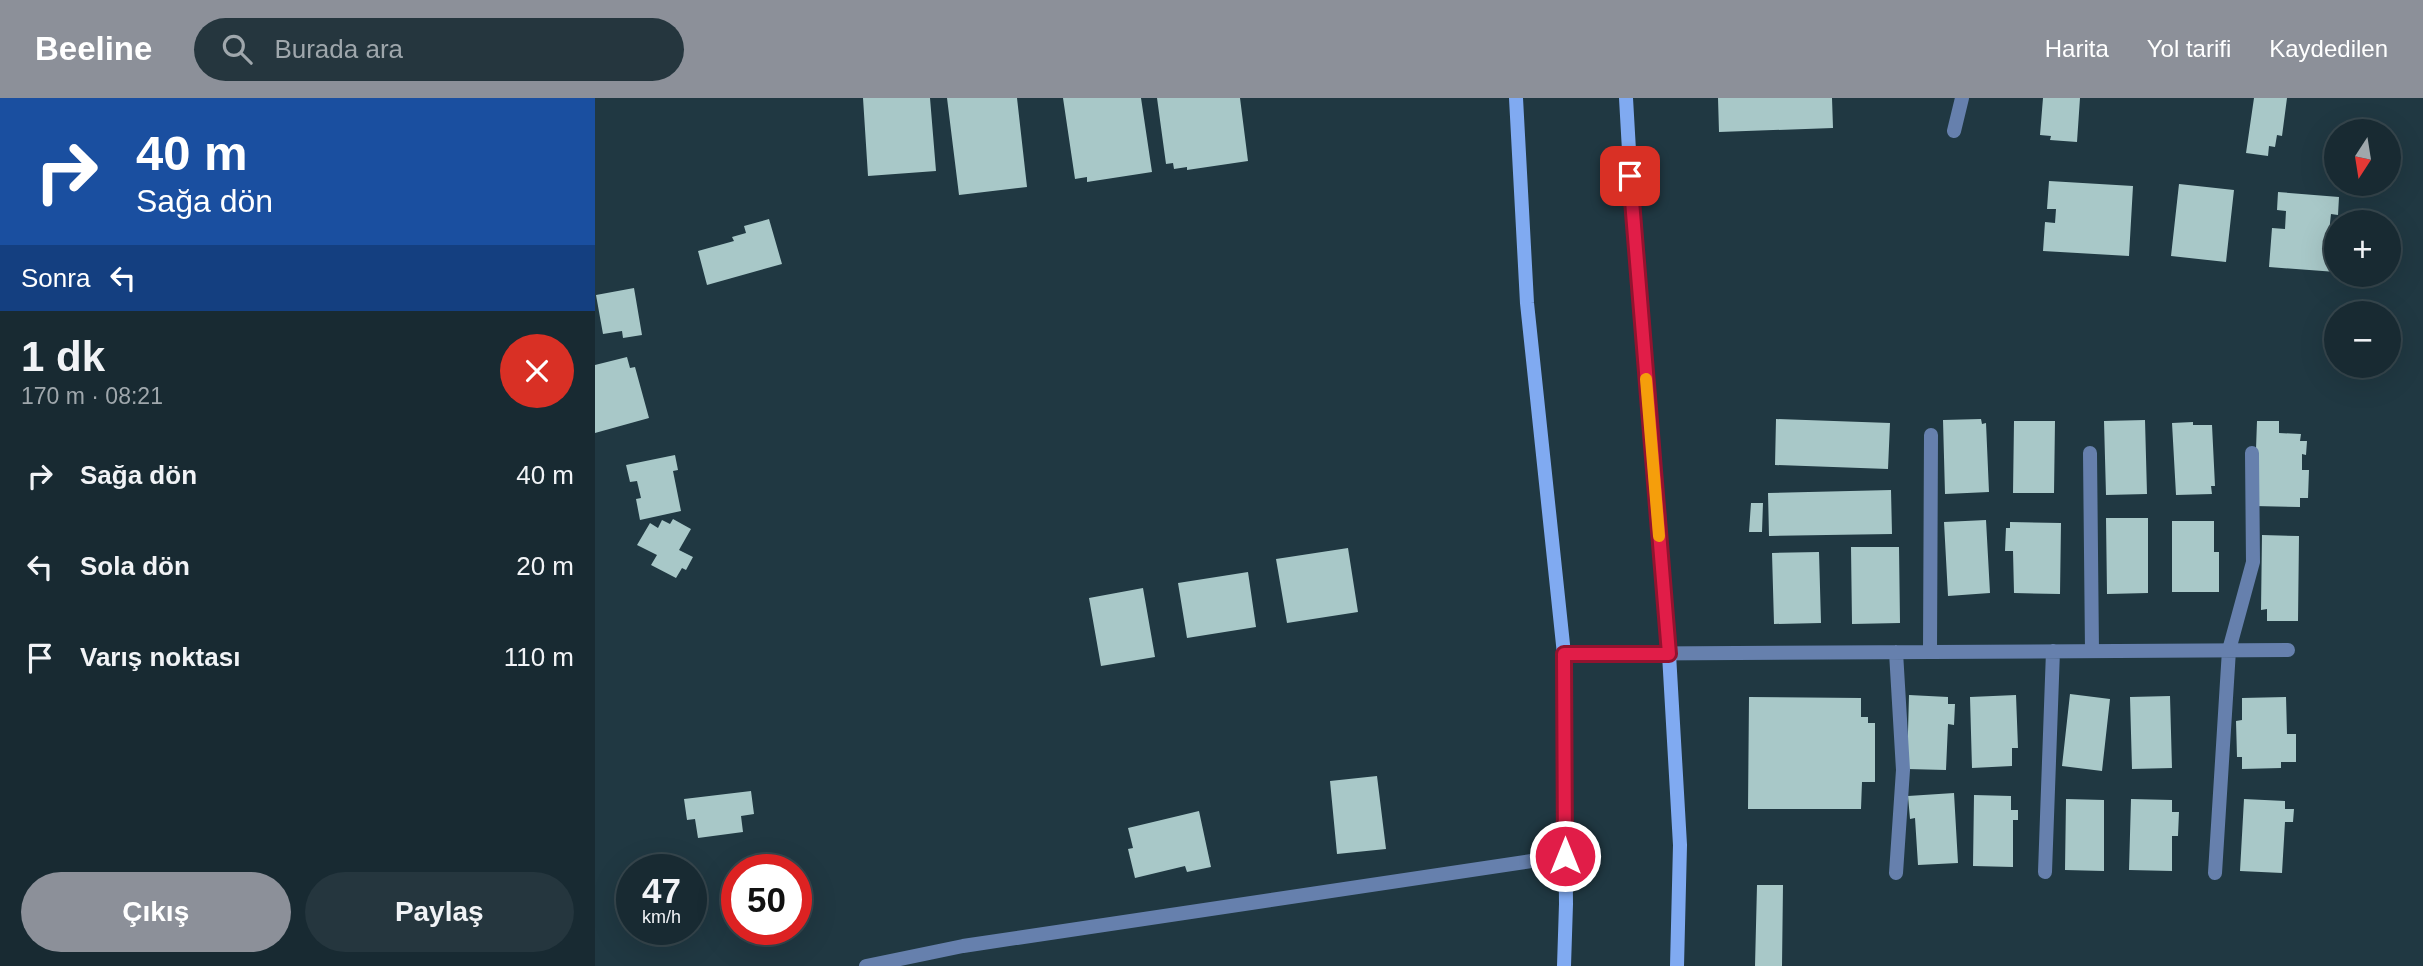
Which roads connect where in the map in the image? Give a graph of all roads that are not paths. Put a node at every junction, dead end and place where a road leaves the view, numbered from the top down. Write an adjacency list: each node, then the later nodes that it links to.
1 (1516, 98): 14 (main road)
2 (1626, 98): 15 (main road)
3 (1962, 98): 4 (street)
4 (1954, 131)
5 (1931, 435): 12 (street)
6 (2090, 453): 11 (street)
7 (2252, 453): 8 (street)
8 (2229, 650): 9 (street); 11 (street); 19 (street)
9 (2288, 650)
10 (2053, 651): 11 (street); 12 (street); 17 (street)
11 (2092, 651)
12 (1930, 652): 13 (street)
13 (1896, 653): 15 (street); 18 (street)
14 (1564, 654): 15 (street); 16 (main road)
15 (1669, 654): 22 (main road)
16 (1565, 856): 20 (street); 21 (main road)
17 (2045, 872)
18 (1896, 873)
19 (2215, 873)
20 (866, 966)
21 (1564, 966)
22 (1677, 966)

